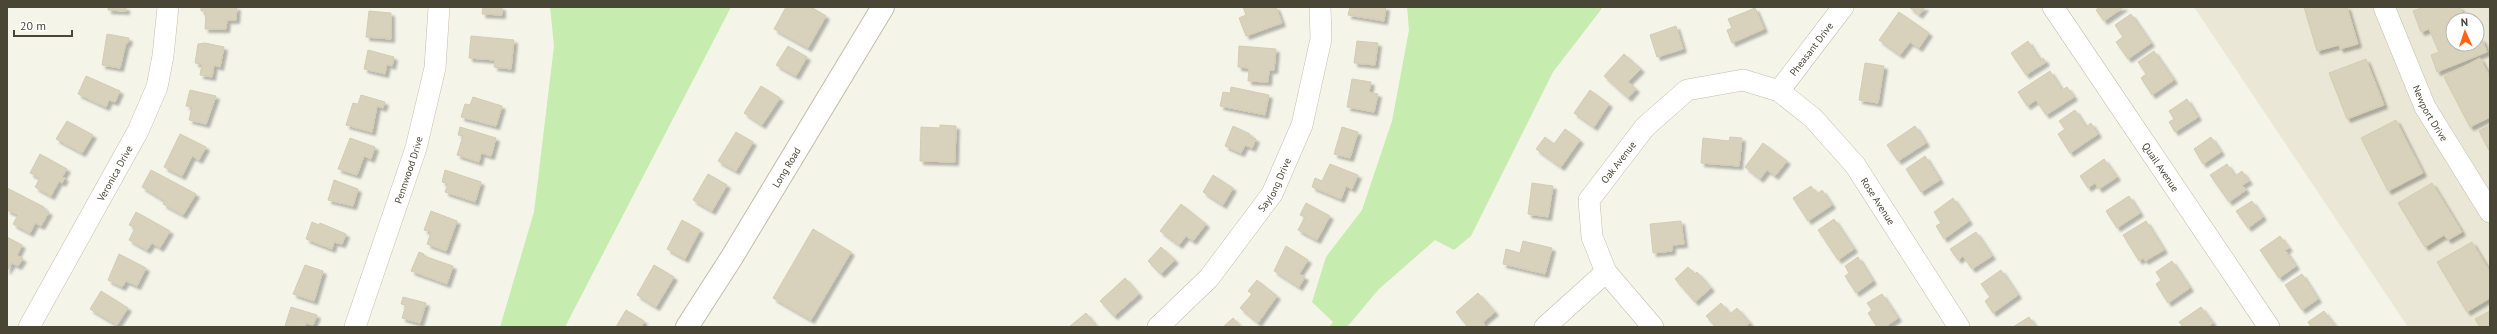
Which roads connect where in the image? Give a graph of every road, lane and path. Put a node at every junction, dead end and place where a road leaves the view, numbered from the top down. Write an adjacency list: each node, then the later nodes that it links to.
1 (168, 7): 11 (street, Veronica Drive)
2 (439, 7): 12 (street, Pennwood Drive)
3 (883, 7): 13 (street, Long Road)
4 (1320, 7): 14 (street, Saylong Drive)
5 (1843, 7): 8 (street, Pheasant Drive)
6 (2053, 7): 18 (street, Quail Avenue)
7 (2384, 7): 9 (street, Newport Drive)
8 (1779, 91): 10 (street, Oak Avenue); 17 (street, Rose Avenue)
9 (2490, 212)
10 (1606, 272): 15 (street); 16 (street, Oak Avenue)
11 (29, 327)
12 (355, 327)
13 (687, 327)
14 (1158, 327)
15 (1544, 327)
16 (1653, 327)
17 (1959, 327)
18 (2269, 327)

